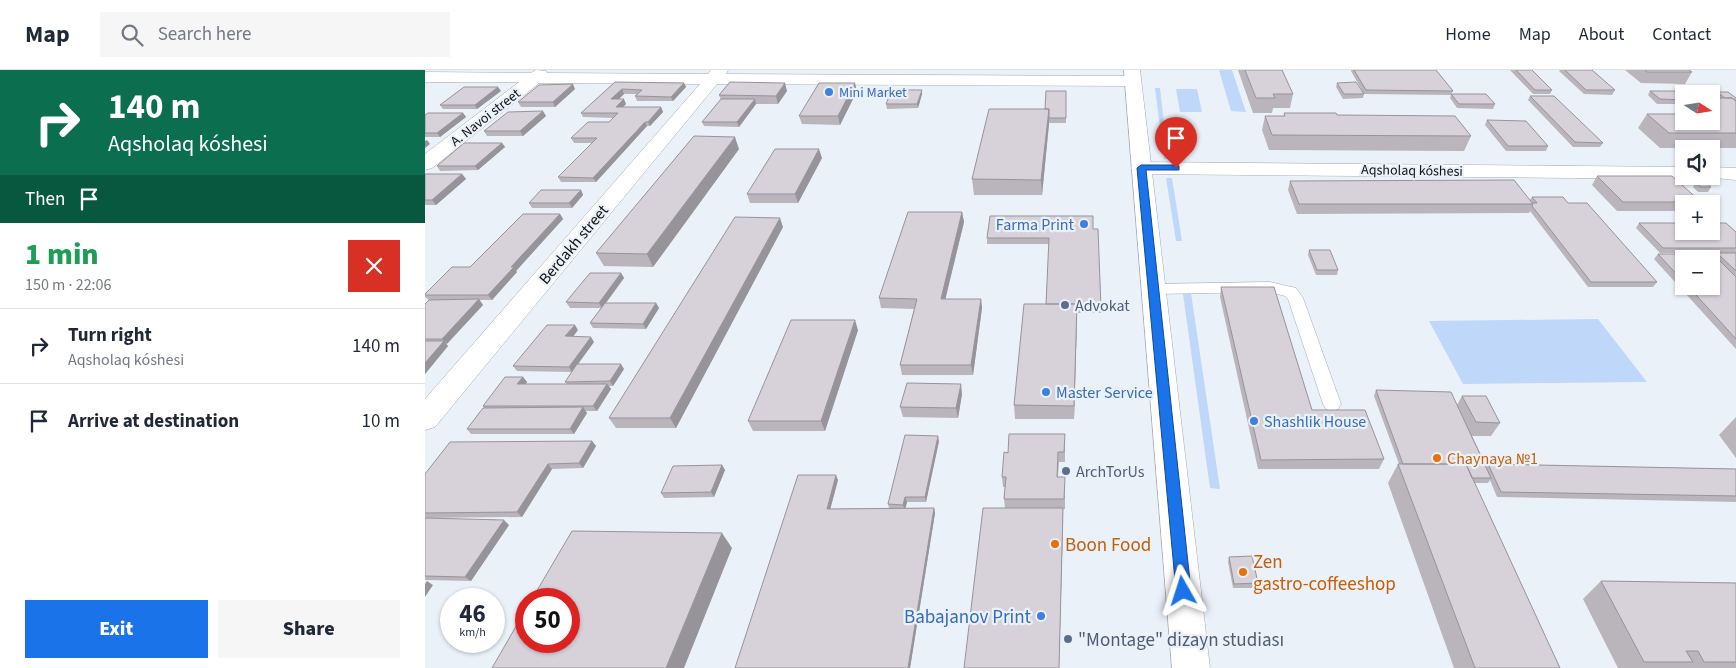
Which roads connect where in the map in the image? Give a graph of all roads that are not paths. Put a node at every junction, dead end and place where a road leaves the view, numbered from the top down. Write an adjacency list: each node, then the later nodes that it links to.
1 (540, 74): 2 (street); 4 (street); 5 (street, A. Navoi street)
2 (717, 74): 3 (street); 12 (street, Berdakh street)
3 (1133, 76): 6 (street)
4 (425, 77)
5 (425, 164)
6 (1141, 168): 7 (street, Aqsholaq kóshesi); 10 (street)
7 (1675, 173)
8 (1720, 174): 9 (street)
9 (1736, 174)
10 (1153, 289): 11 (lane); 13 (street)
11 (1332, 404)
12 (425, 419)
13 (1191, 668)

